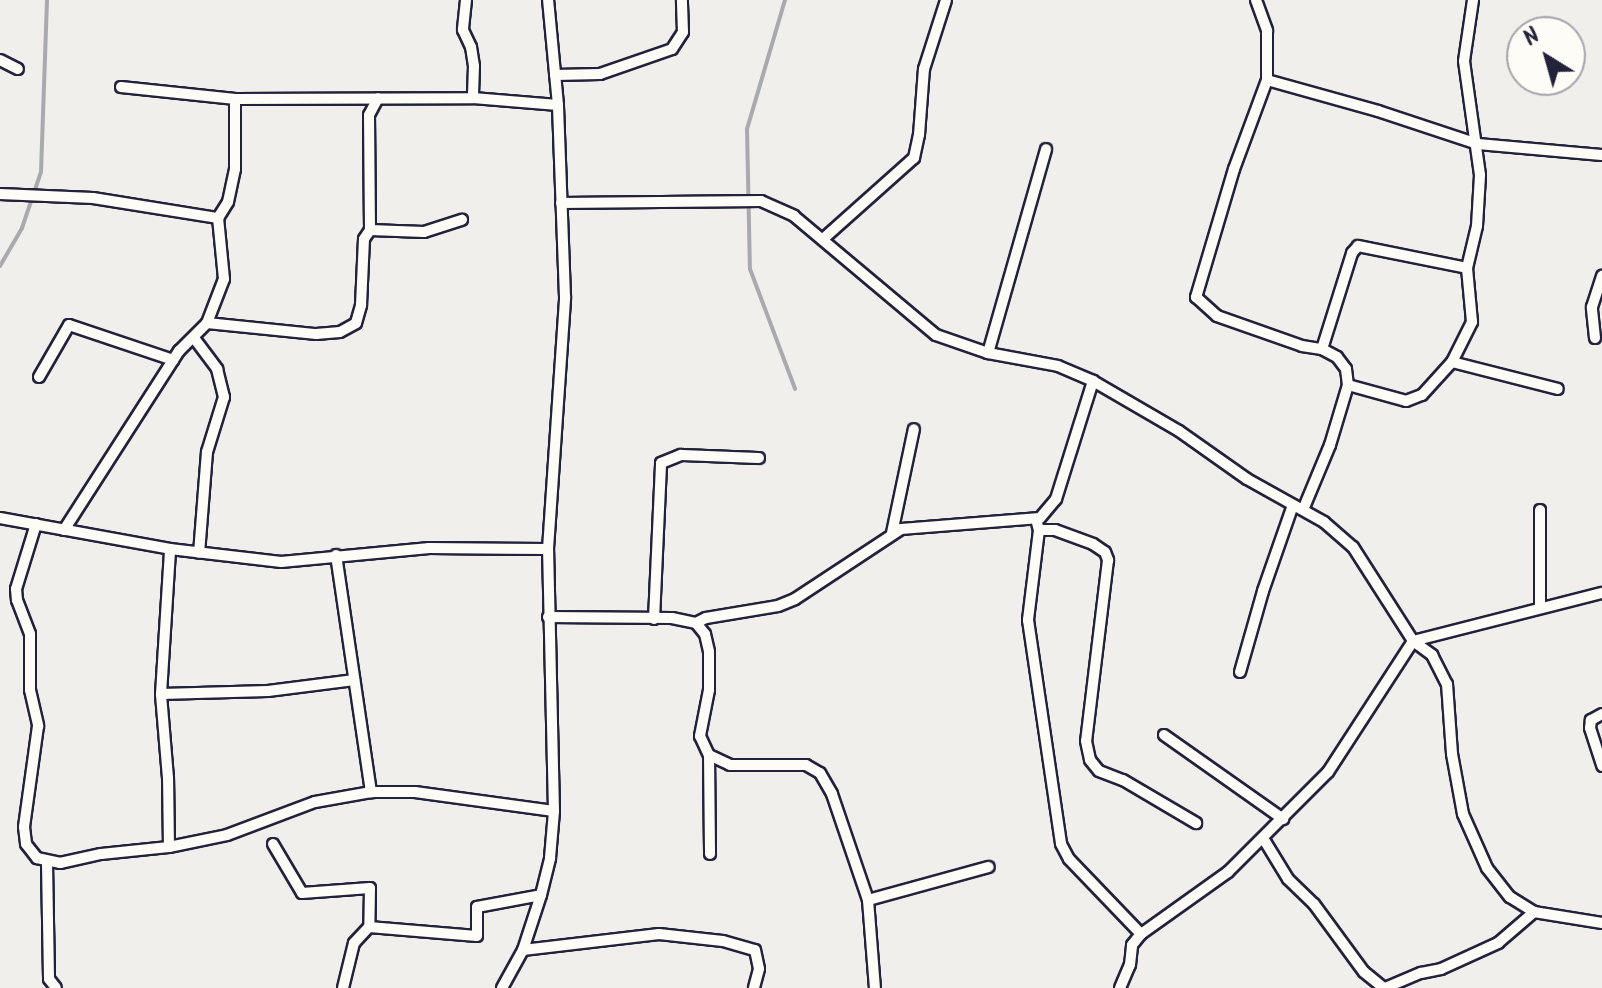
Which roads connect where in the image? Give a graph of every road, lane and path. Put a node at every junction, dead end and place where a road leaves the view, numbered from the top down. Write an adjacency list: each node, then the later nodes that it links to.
1 (466, 0): 13 (street)
2 (548, 0): 9 (street)
3 (682, 0): 9 (street)
4 (946, 0): 24 (street)
5 (1256, 0): 10 (street)
6 (1473, 0): 16 (street)
7 (0, 60): 8 (street)
8 (18, 69)
9 (555, 75): 15 (street)
10 (1267, 80): 16 (street); 30 (street)
11 (121, 87): 14 (street)
12 (378, 98): 13 (street); 14 (street); 23 (street)
13 (473, 98): 15 (street)
14 (235, 99): 21 (street)
15 (558, 105): 20 (street)
16 (1478, 144): 18 (street); 25 (street)
17 (1046, 149): 31 (street)
18 (1602, 155)
19 (0, 194): 21 (street)
20 (561, 203): 24 (street); 48 (street)
21 (218, 218): 27 (street)
22 (462, 220): 23 (street)
23 (370, 230): 27 (street)
24 (823, 239): 31 (street)
25 (1467, 268): 30 (street); 33 (street)
26 (1602, 276): 29 (street)
27 (207, 323): 28 (street)
28 (194, 338): 32 (street); 49 (street)
29 (1595, 338)
30 (1322, 349): 36 (street)
31 (988, 353): 35 (street)
32 (173, 360): 34 (street); 45 (street)
33 (1452, 362): 36 (street); 37 (street)
34 (39, 377)
35 (1093, 381): 40 (street); 44 (street)
36 (1348, 385): 40 (street)
37 (1558, 389)
38 (914, 429): 46 (street)
39 (759, 458): 54 (street)
40 (1298, 508): 56 (street); 57 (street)
41 (1540, 510): 52 (street)
42 (0, 518): 43 (street)
43 (36, 524): 45 (street); 72 (street)
44 (1038, 525): 46 (street); 67 (street); 79 (street)
45 (64, 530): 47 (street)
46 (892, 533): 55 (street)
47 (170, 549): 49 (street); 59 (street)
48 (548, 549): 50 (street); 53 (street)
49 (199, 553): 50 (street)
50 (336, 555): 58 (street)
51 (1602, 593): 52 (street)
52 (1540, 608): 56 (street)
53 (548, 617): 54 (street); 65 (street)
54 (654, 619): 55 (street)
55 (696, 623): 62 (street)
56 (1413, 641): 66 (street); 76 (street)
57 (1240, 672)
58 (354, 680): 59 (street); 64 (street)
59 (161, 694): 70 (street)
60 (1602, 714): 63 (street)
61 (1164, 735): 66 (street)
62 (709, 755): 71 (street); 75 (street)
63 (1602, 766)
64 (371, 792): 65 (street); 70 (street)
65 (554, 811): 74 (street)
66 (1283, 819): 68 (street)
67 (1196, 823)
68 (1263, 838): 79 (street); 87 (street)
69 (273, 844): 78 (street)
70 (169, 847): 72 (street)
71 (710, 854)
72 (47, 863): 81 (street)
73 (989, 867): 75 (street)
74 (541, 895): 78 (street); 80 (street)
75 (868, 900): 85 (street)
76 (1534, 912): 77 (street); 87 (street)
77 (1602, 923)
78 (369, 927): 82 (street)
79 (1141, 934): 86 (street)
80 (523, 950): 83 (street); 84 (street)
81 (56, 988)
82 (343, 988)
83 (502, 988)
84 (754, 988)
85 (875, 988)
86 (1120, 988)
87 (1384, 988)

